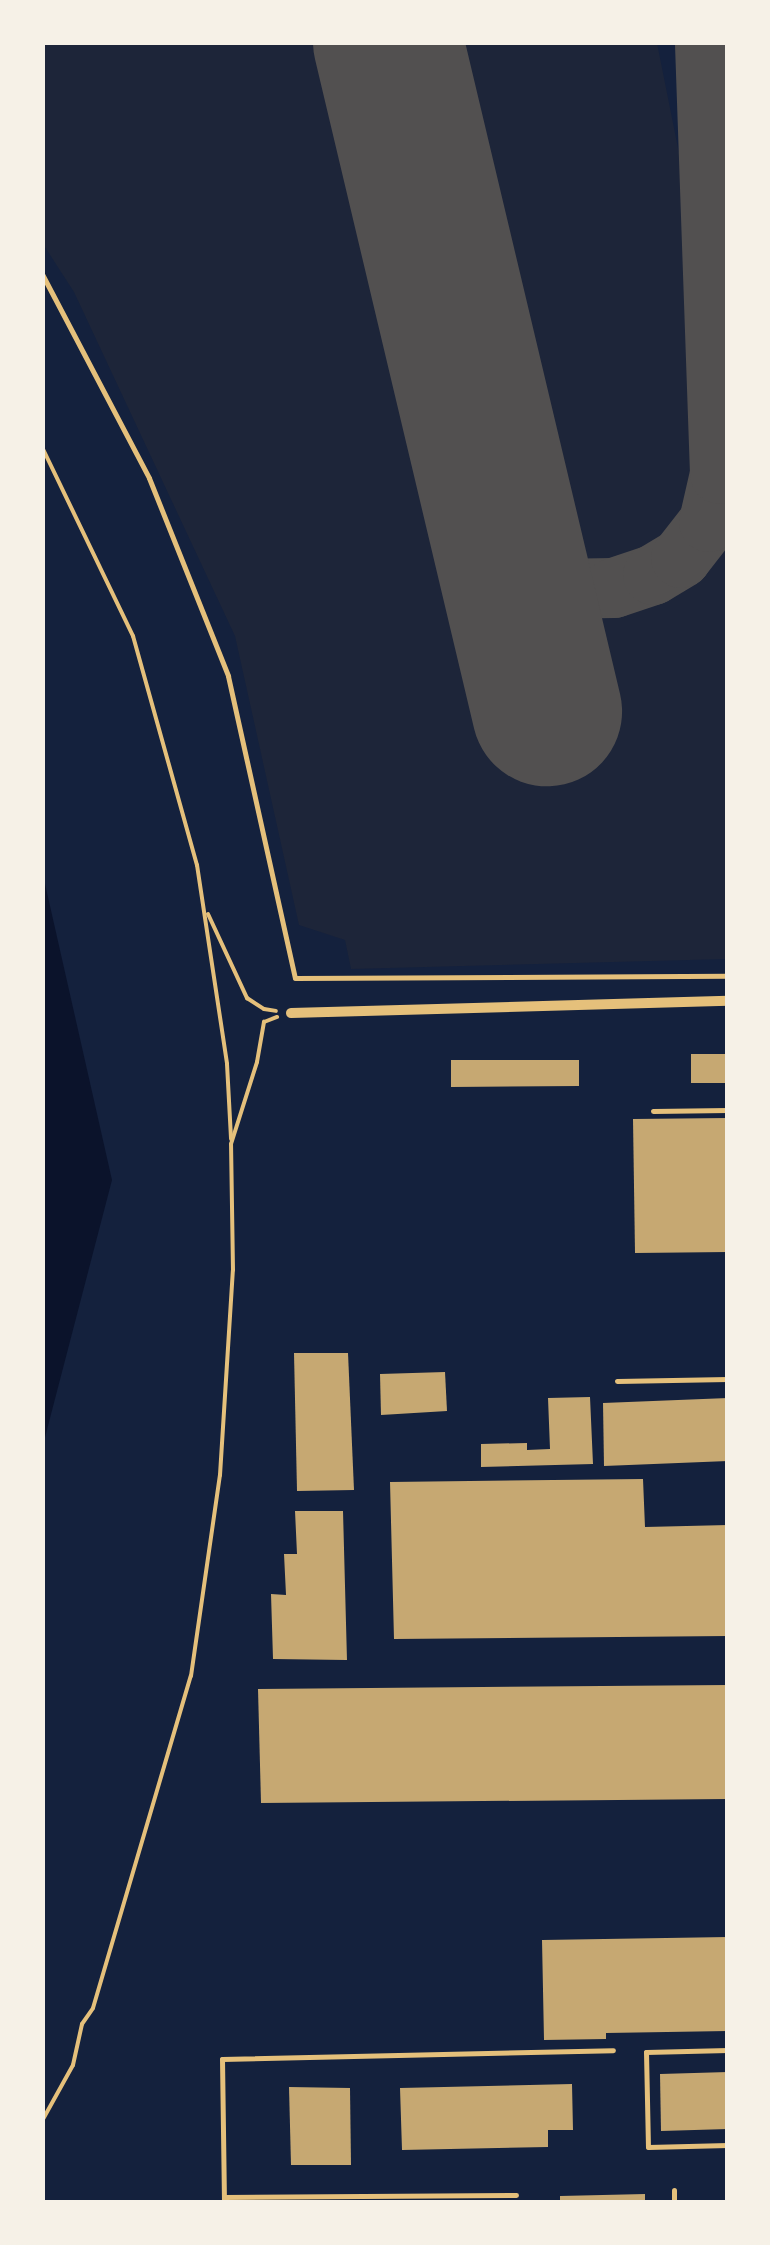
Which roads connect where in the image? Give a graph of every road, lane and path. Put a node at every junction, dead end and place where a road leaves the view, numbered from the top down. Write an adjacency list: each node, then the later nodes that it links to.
1 (42, 274): 4 (lane)
2 (42, 447): 3 (path)
3 (204, 905): 6 (path); 9 (path)
4 (728, 976)
5 (728, 1002): 6 (street)
6 (291, 1012): 9 (path)
7 (728, 1110): 8 (lane)
8 (653, 1111)
9 (231, 1144): 14 (path)
10 (728, 1379): 11 (lane)
11 (616, 1381)
12 (613, 2050): 18 (lane)
13 (728, 2050): 15 (lane)
14 (42, 2121)
15 (728, 2145)
16 (674, 2190): 19 (lane)
17 (516, 2195): 18 (lane)
18 (224, 2200)
19 (674, 2202)

